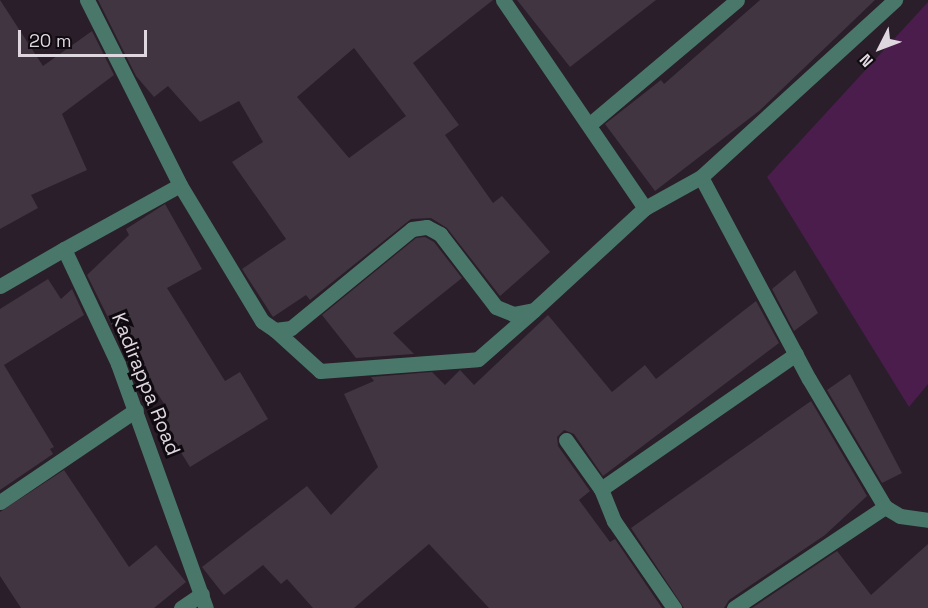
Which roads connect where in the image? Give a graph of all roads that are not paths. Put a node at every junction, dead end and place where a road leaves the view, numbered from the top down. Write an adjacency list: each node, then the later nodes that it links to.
1 (87, 0): 7 (street)
2 (503, 0): 5 (street)
3 (737, 0): 5 (street)
4 (895, 0): 6 (street)
5 (590, 124): 8 (street)
6 (701, 177): 8 (street); 13 (street)
7 (180, 185): 9 (street); 12 (street)
8 (645, 208): 11 (street)
9 (64, 249): 10 (street); 14 (street, Kadirappa Road)
10 (0, 285)
11 (534, 310): 12 (street); 12 (street)
12 (275, 330)
13 (796, 354): 16 (street); 18 (street)
14 (136, 410): 17 (street); 20 (street, Kadirappa Road)
15 (566, 440): 16 (street)
16 (601, 489): 22 (street)
17 (0, 502)
18 (885, 507): 19 (street); 23 (street)
19 (928, 520)
20 (204, 601): 21 (street)
21 (181, 608)
22 (674, 608)
23 (734, 608)

